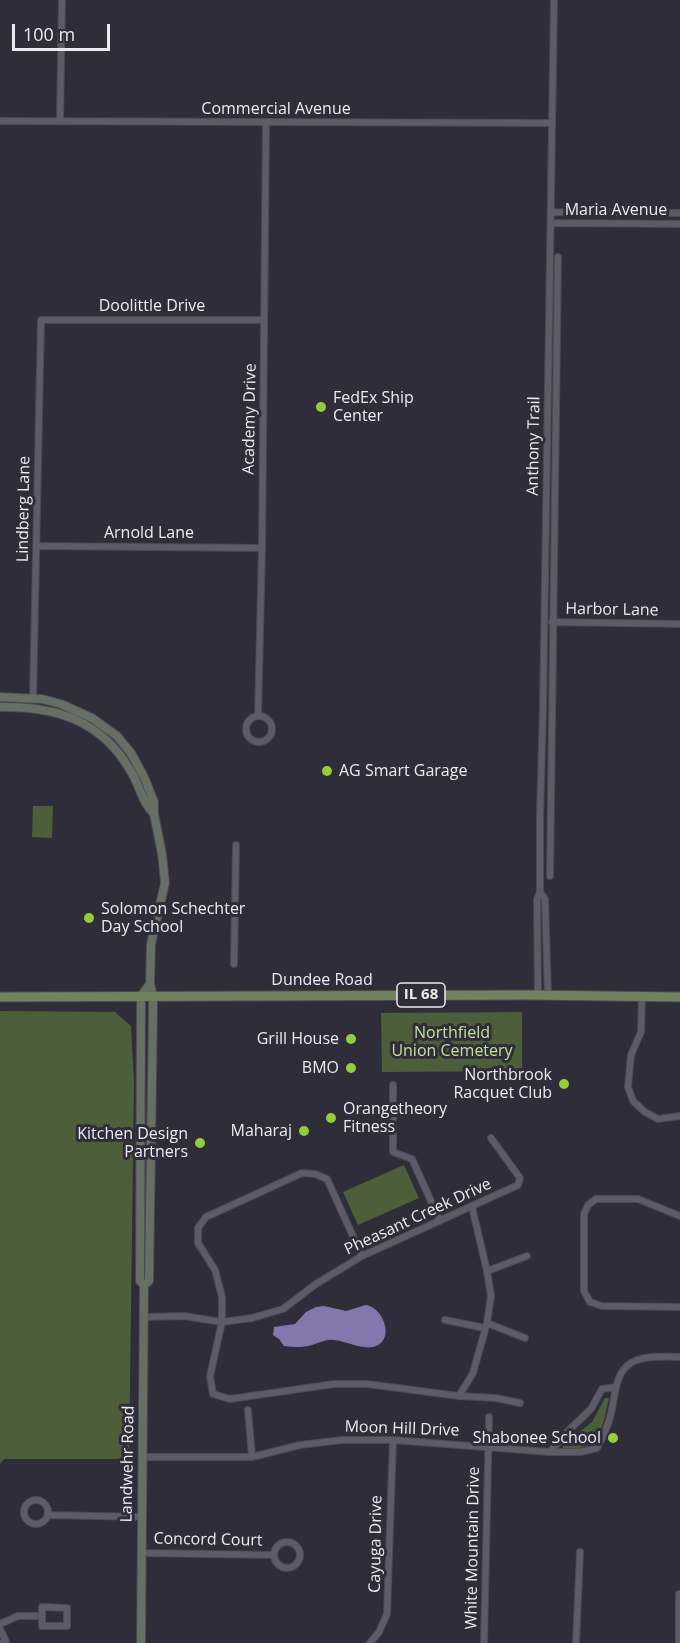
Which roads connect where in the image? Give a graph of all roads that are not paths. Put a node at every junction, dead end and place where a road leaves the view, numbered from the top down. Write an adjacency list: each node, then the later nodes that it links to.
1 (62, 0): 4 (street)
2 (554, 0): 6 (street, Anthony Trail)
3 (0, 121): 4 (street, Commercial Avenue)
4 (60, 121): 5 (street, Commercial Avenue)
5 (266, 123): 6 (street, Commercial Avenue); 13 (street, Academy Drive)
6 (552, 123): 7 (street, Anthony Trail)
7 (552, 212): 8 (street, Maria Avenue); 9 (street, Anthony Trail)
8 (680, 213)
9 (552, 223): 10 (street, Maria Avenue); 16 (street, Anthony Trail)
10 (680, 224)
11 (558, 257): 17 (street, Anthony Trail)
12 (41, 320): 13 (street, Doolittle Drive); 14 (street, Lindberg Lane)
13 (264, 320): 15 (street, Academy Drive)
14 (37, 546): 15 (street, Arnold Lane); 20 (street, Lindberg Lane)
15 (262, 548): 22 (street, Academy Drive)
16 (544, 622): 17 (street, Harbor Lane); 24 (street, Anthony Trail)
17 (553, 622): 18 (street, Harbor Lane); 25 (street, Anthony Trail)
18 (680, 624)
19 (0, 697): 20 (main road, Landwehr Road)
20 (33, 698): 23 (main road, Landwehr Road)
21 (0, 707): 23 (main road, Landwehr Road)
22 (258, 716): 22 (street, Academy Drive)
23 (154, 814): 29 (main road, Landwehr Road)
24 (540, 815): 25 (street); 30 (street, Anthony Trail)
25 (551, 815): 27 (street, Anthony Trail)
26 (236, 845): 28 (street)
27 (550, 876)
28 (234, 964)
29 (150, 984): 31 (main road); 32 (main road, Landwehr Road)
30 (543, 995): 32 (main road, Dundee Road / IL 68); 33 (main road, Dundee Road / IL 68)
31 (141, 996): 32 (main road, Dundee Road / IL 68); 34 (main road, Dundee Road / IL 68); 45 (main road, Landwehr Road)
32 (153, 996): 45 (main road, Landwehr Road)
33 (642, 996): 35 (main road, Dundee Road / IL 68); 37 (street)
34 (0, 997)
35 (680, 997)
36 (393, 1084): 41 (street)
37 (680, 1116)
38 (491, 1138): 39 (street, Pheasant Creek Drive)
39 (472, 1207): 41 (street, Pheasant Creek Drive); 44 (street)
40 (680, 1216): 46 (street)
41 (440, 1221): 42 (street, Pheasant Creek Drive)
42 (362, 1256): 49 (street, Pheasant Creek Drive); 49 (street)
43 (527, 1256): 44 (street)
44 (488, 1271): 50 (street)
45 (144, 1285): 47 (main road, Landwehr Road)
46 (680, 1306)
47 (144, 1317): 49 (street, Pheasant Creek Drive); 61 (main road, Landwehr Road)
48 (445, 1320): 50 (street)
49 (222, 1322): 54 (street)
50 (486, 1325): 51 (street); 54 (street)
51 (525, 1338)
52 (680, 1356): 53 (street)
53 (616, 1387): 60 (street); 60 (street, Moon Hill Drive)
54 (459, 1396): 55 (street)
55 (520, 1403)
56 (248, 1410): 62 (street)
57 (489, 1417): 59 (street, White Mountain Drive)
58 (393, 1440): 59 (street, Moon Hill Drive); 62 (street, Moon Hill Drive); 74 (street, Cayuga Drive)
59 (488, 1447): 60 (street, Moon Hill Drive); 75 (street, White Mountain Drive)
60 (550, 1452)
61 (144, 1457): 62 (street, Moon Hill Drive); 64 (main road, Landwehr Road)
62 (252, 1457)
63 (48, 1515): 64 (street)
64 (143, 1517): 66 (main road, Landwehr Road)
65 (580, 1552): 76 (street)
66 (142, 1553): 67 (street, Concord Court); 73 (main road, Landwehr Road)
67 (273, 1555): 67 (street, Concord Court)
68 (679, 1594): 77 (street)
69 (42, 1616): 69 (street); 70 (street)
70 (0, 1624)
71 (0, 1629): 72 (street)
72 (2, 1643)
73 (141, 1643)
74 (370, 1643)
75 (484, 1643)
76 (576, 1643)
77 (679, 1643)

